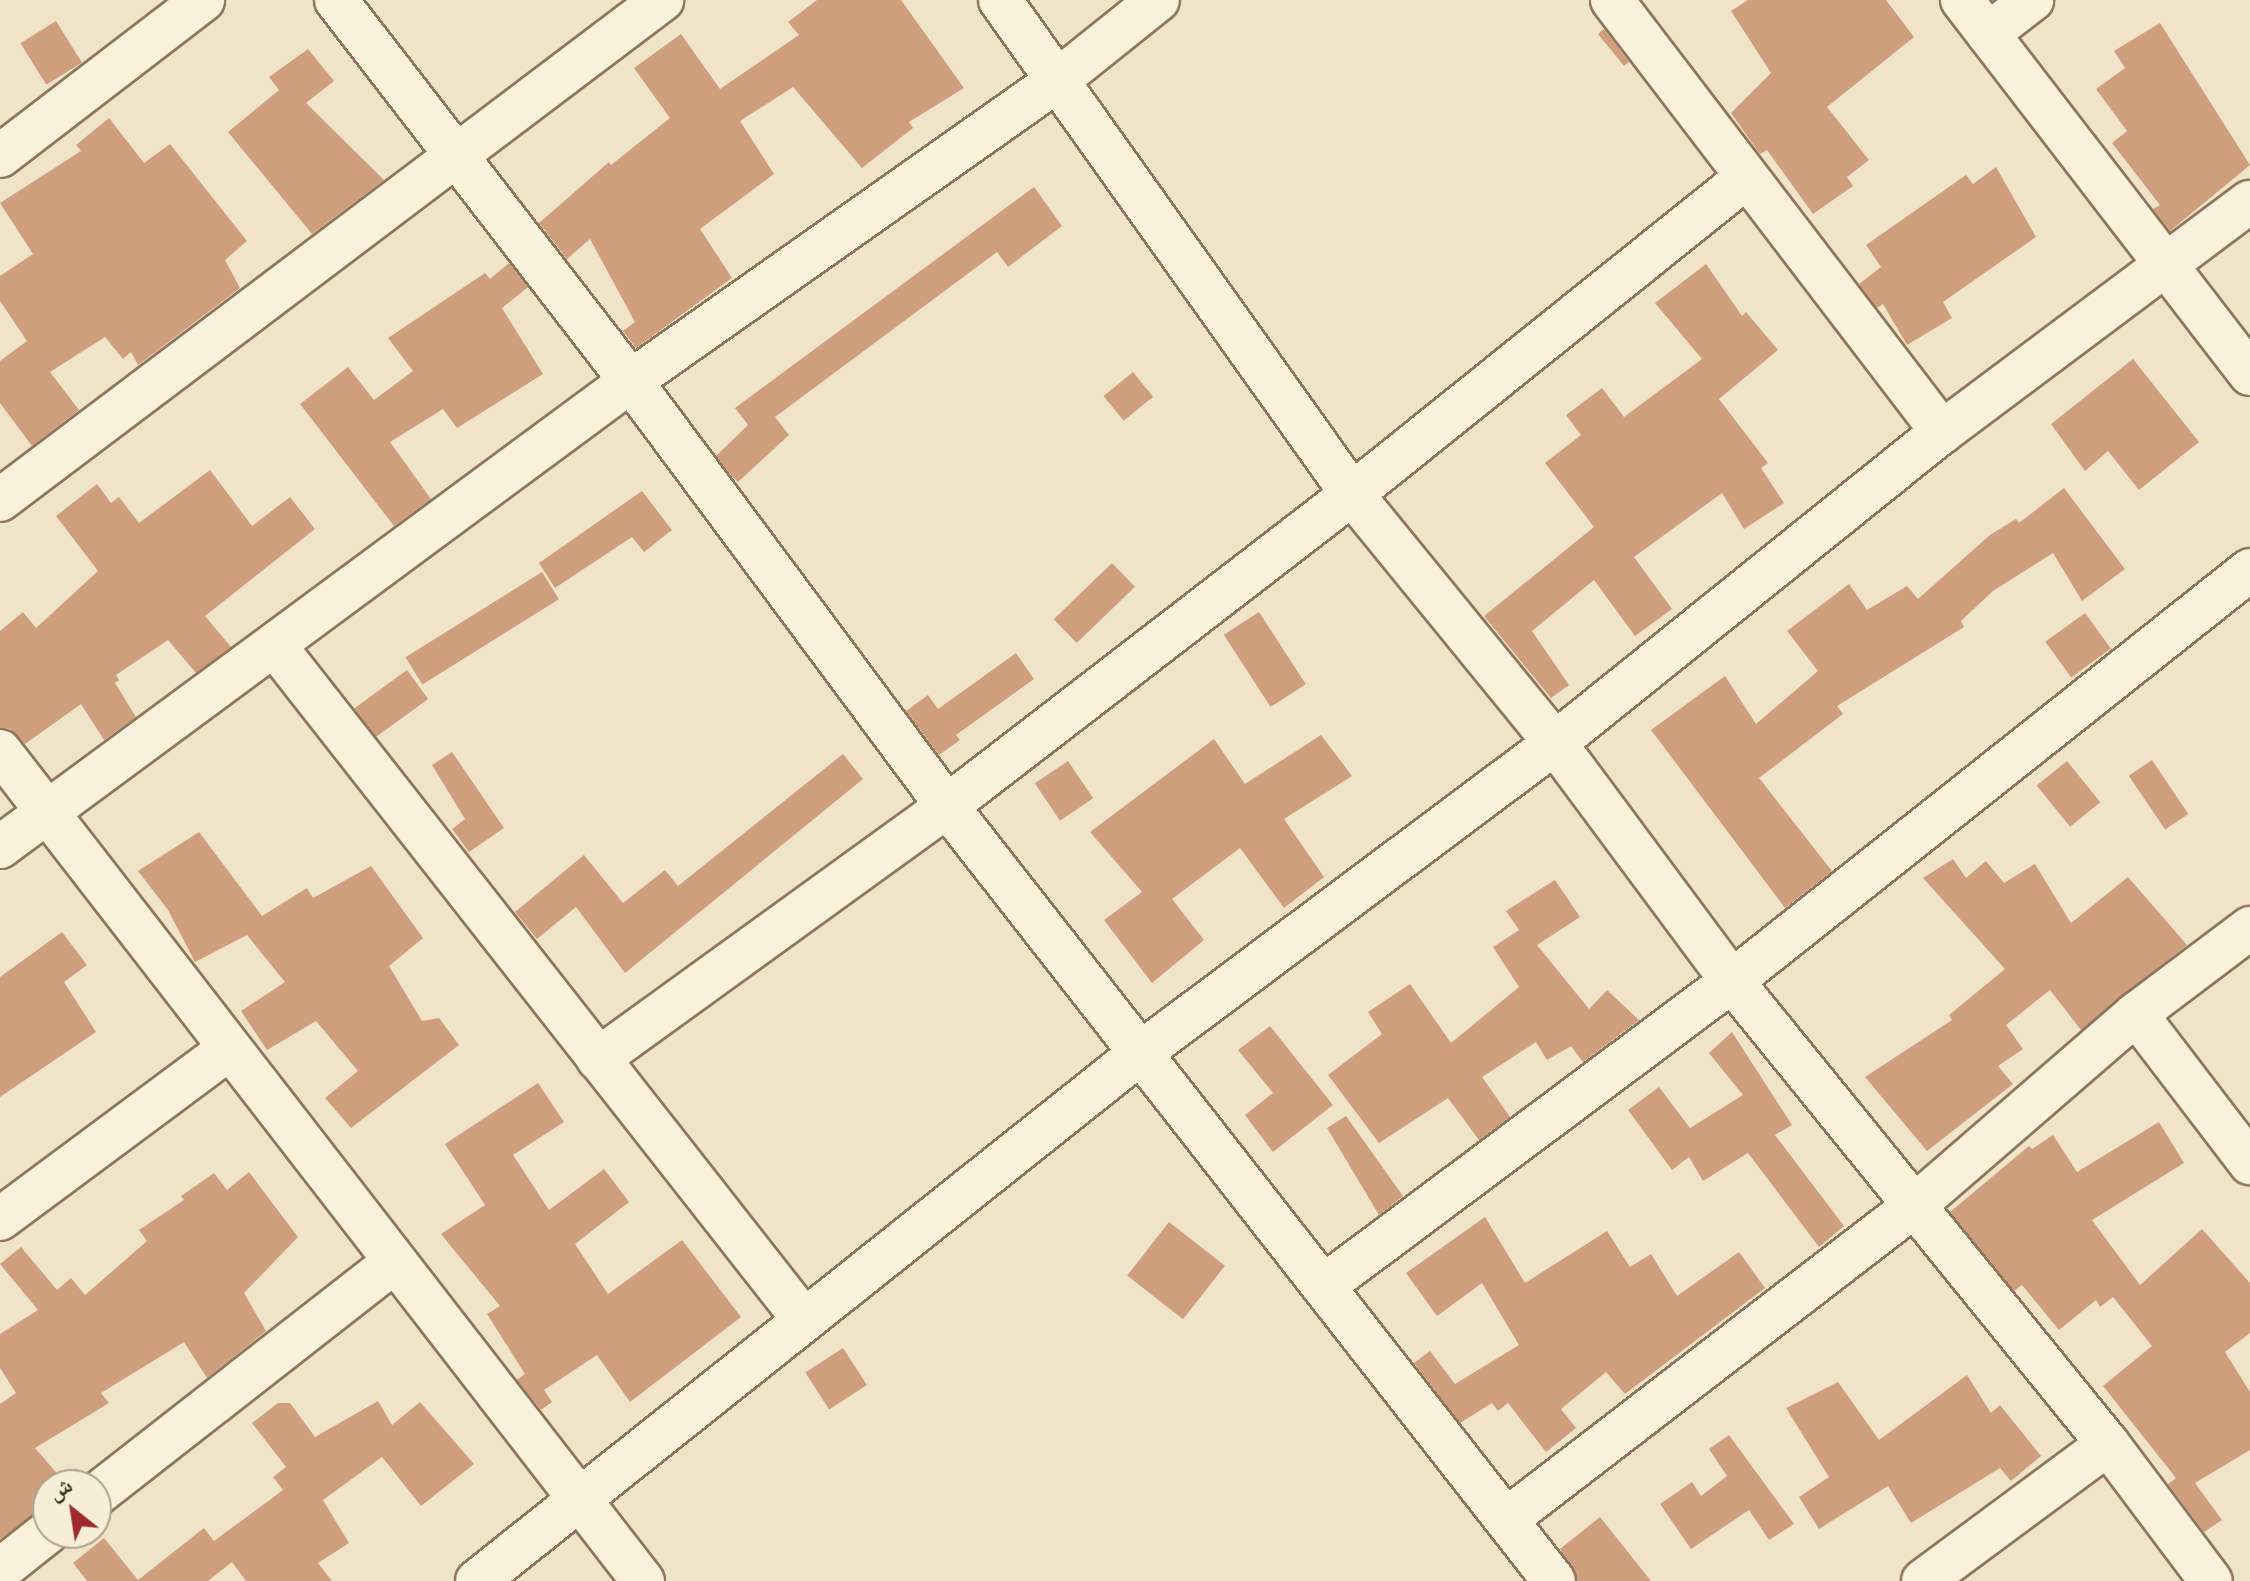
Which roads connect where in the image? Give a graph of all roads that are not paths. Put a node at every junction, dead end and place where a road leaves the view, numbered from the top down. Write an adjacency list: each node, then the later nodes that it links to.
1 (203, 0): 12 (street)
2 (336, 0): 11 (street)
3 (662, 0): 11 (street)
4 (1000, 0): 10 (street)
5 (1158, 0): 10 (street)
6 (1612, 0): 13 (street)
7 (1962, 0): 9 (street)
8 (2032, 0): 9 (street)
9 (1988, 34): 15 (street)
10 (1058, 80): 17 (street); 19 (street)
11 (459, 154): 17 (street); 20 (street)
12 (0, 156)
13 (1747, 177): 18 (street); 19 (street)
14 (2250, 202): 15 (street)
15 (2164, 262): 16 (street); 18 (street)
16 (2250, 374)
17 (631, 381): 22 (street); 25 (street)
18 (1942, 432): 23 (street)
19 (1352, 494): 23 (street); 25 (street)
20 (0, 500)
21 (2250, 570): 29 (street)
22 (275, 646): 26 (street); 33 (street)
23 (1555, 743): 29 (street); 32 (street)
24 (0, 751): 26 (street)
25 (947, 806): 32 (street); 33 (street)
26 (47, 811): 27 (street); 31 (street)
27 (0, 847)
28 (2250, 928): 30 (street)
29 (1732, 981): 35 (street); 38 (street)
30 (2136, 1014): 34 (street); 35 (street)
31 (229, 1049): 36 (street); 37 (street)
32 (1139, 1054): 38 (street); 39 (street)
33 (598, 1059): 39 (street)
34 (2250, 1163)
35 (1914, 1206): 40 (street); 43 (street)
36 (0, 1219)
37 (394, 1262): 41 (street); 42 (street)
38 (1325, 1285): 43 (street)
39 (804, 1320): 42 (street)
40 (2108, 1444): 49 (street); 50 (street)
41 (112, 1482)
42 (580, 1501): 46 (street); 47 (street)
43 (1507, 1519): 48 (street)
44 (32, 1545): 45 (street)
45 (0, 1570)
46 (477, 1581)
47 (643, 1581)
48 (1554, 1581)
49 (1923, 1581)
50 (2211, 1581)

